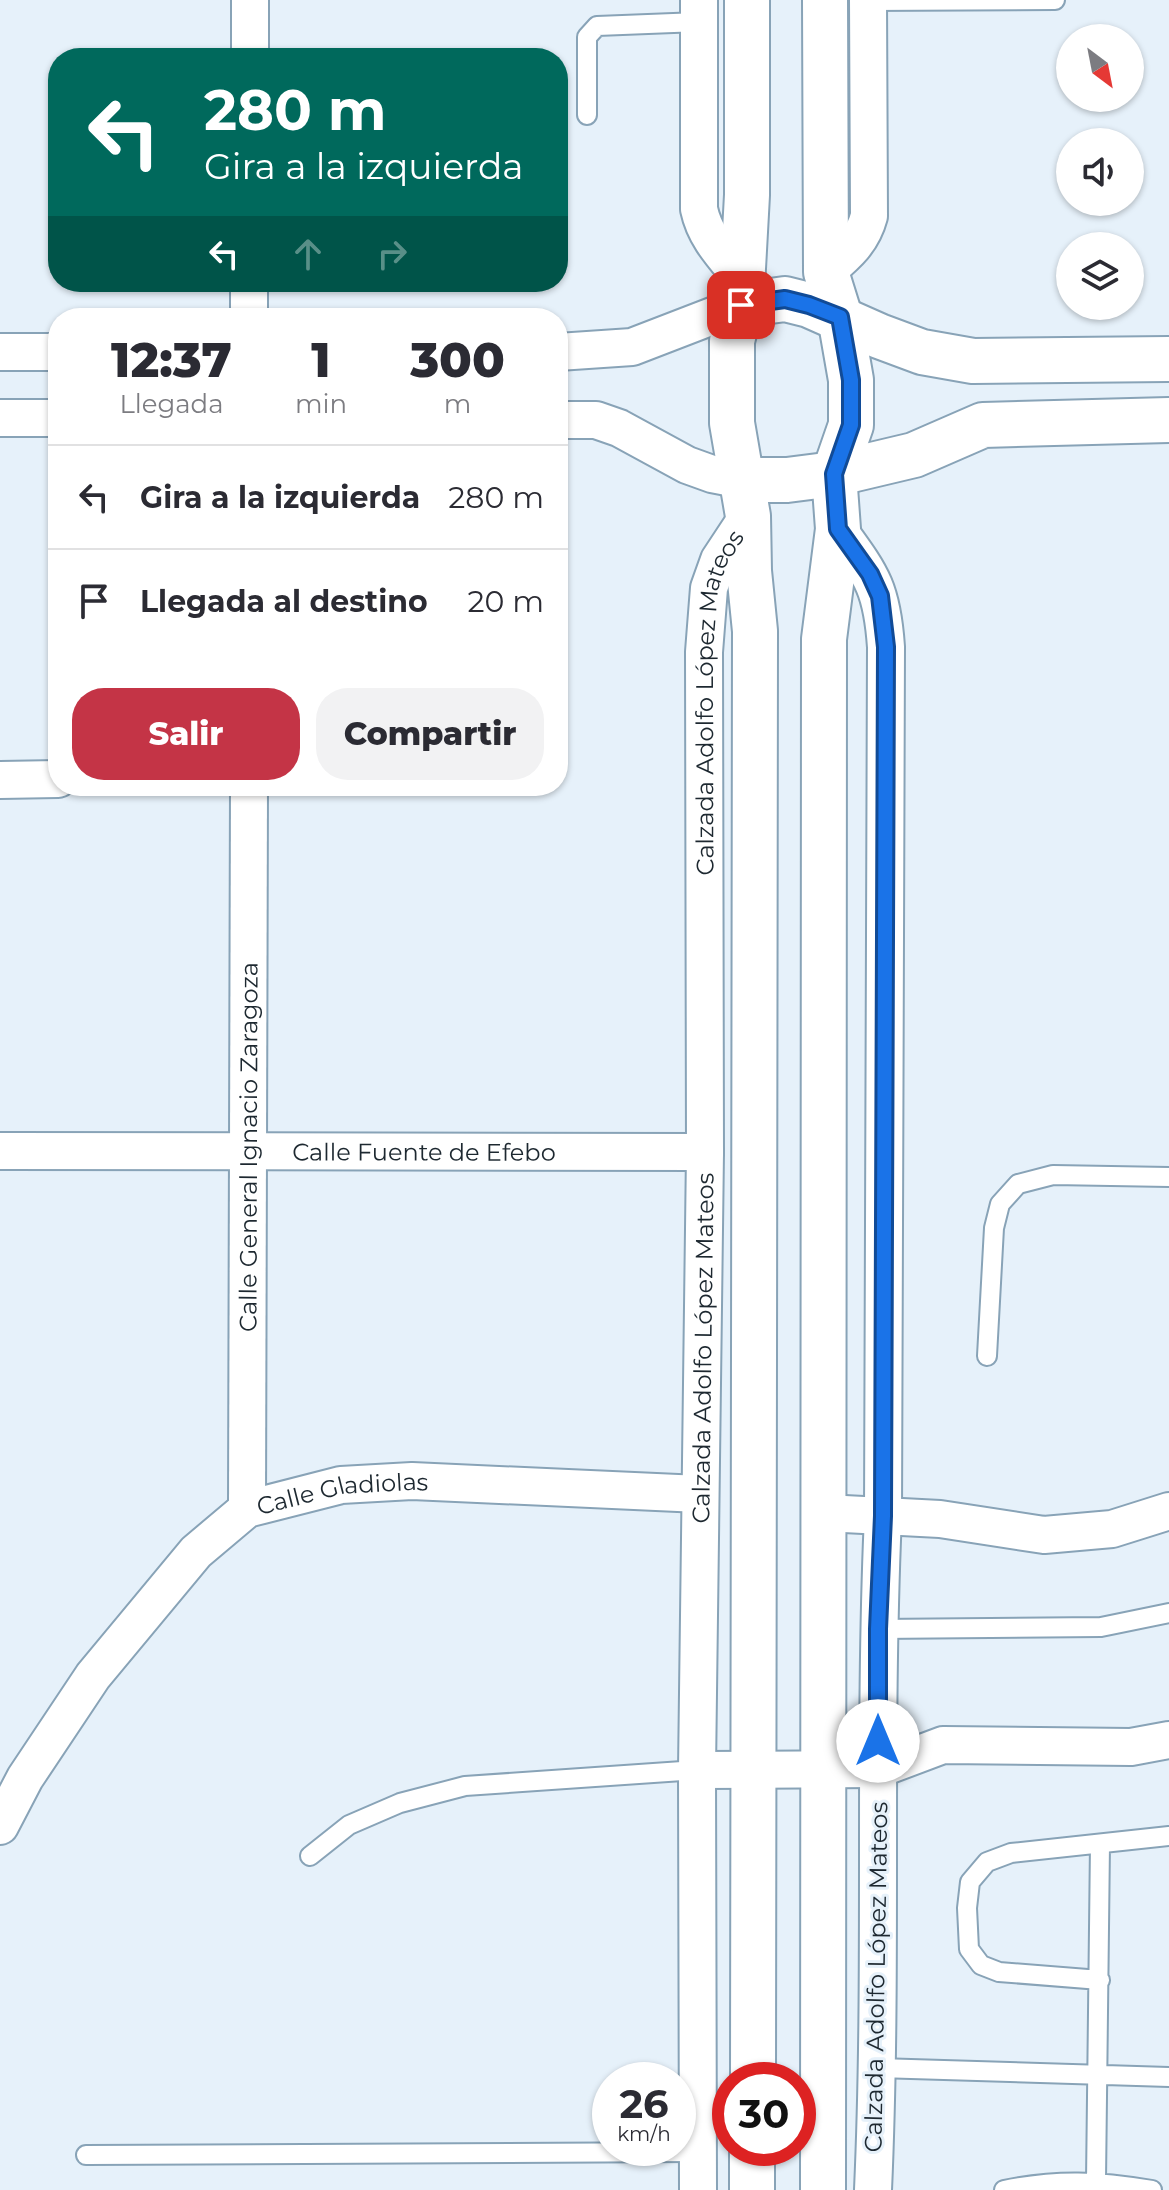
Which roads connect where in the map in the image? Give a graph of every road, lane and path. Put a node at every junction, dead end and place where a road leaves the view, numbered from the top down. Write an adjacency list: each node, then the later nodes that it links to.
1 (250, 0): 7 (street)
2 (747, 0): 10 (main road, Calzada Adolfo López Mateos)
3 (825, 0): 9 (main road, Calzada Adolfo López Mateos)
4 (868, 0): 5 (lane); 9 (street)
5 (1055, 0)
6 (699, 11): 8 (lane); 10 (street)
7 (250, 48)
8 (587, 115)
9 (826, 272): 11 (main road, Calzada Adolfo López Mateos)
10 (741, 291): 11 (main road); 12 (street); 21 (main road, Calzada Adolfo López Mateos)
11 (840, 317): 15 (main road); 20 (main road, Calzada Adolfo López Mateos)
12 (568, 351)
13 (0, 352): 14 (street)
14 (48, 352)
15 (1169, 359)
16 (0, 418): 17 (street)
17 (48, 418)
18 (568, 420): 21 (street)
19 (1169, 420): 20 (main road)
20 (834, 474): 21 (main road); 22 (main road, Calzada Adolfo López Mateos)
21 (745, 498): 28 (street, Calzada Adolfo López Mateos); 41 (main road, Calzada Adolfo López Mateos)
22 (838, 529): 34 (main road, Calzada Adolfo López Mateos); 35 (street, Calzada Adolfo López Mateos)
23 (48, 779): 24 (street)
24 (0, 780)
25 (249, 796): 27 (street, Calle General Ignacio Zaragoza)
26 (0, 1151): 27 (street, Calle Fuente de Efebo)
27 (248, 1151): 28 (street, Calle Fuente de Efebo); 32 (street, Calle General Ignacio Zaragoza)
28 (705, 1152): 31 (street, Calzada Adolfo López Mateos)
29 (1169, 1177): 30 (lane)
30 (987, 1356)
31 (700, 1494): 32 (street, Calle Gladiolas); 40 (street, Calzada Adolfo López Mateos)
32 (247, 1509): 43 (street, Calle Gladiolas)
33 (1169, 1511): 35 (street)
34 (825, 1513): 35 (street); 42 (main road, Calzada Adolfo López Mateos)
35 (883, 1516): 37 (street, Calzada Adolfo López Mateos)
36 (1169, 1613): 37 (lane)
37 (878, 1629): 39 (street, Calzada Adolfo López Mateos)
38 (1169, 1740): 39 (street)
39 (879, 1769): 42 (street); 49 (street, Calzada Adolfo López Mateos)
40 (697, 1770): 41 (street); 46 (lane); 52 (street, Calzada Adolfo López Mateos)
41 (753, 1770): 42 (street); 48 (main road, Calzada Adolfo López Mateos)
42 (824, 1771): 58 (main road, Calzada Adolfo López Mateos)
43 (0, 1826)
44 (1169, 1836): 45 (lane)
45 (1100, 1844): 47 (lane); 47 (lane)
46 (310, 1856)
47 (1100, 1980): 50 (lane)
48 (753, 2062)
49 (878, 2068): 50 (lane); 59 (street, Calzada Adolfo López Mateos)
50 (1097, 2076): 51 (lane); 55 (lane)
51 (1169, 2077)
52 (697, 2152): 53 (lane); 56 (street, Calzada Adolfo López Mateos)
53 (86, 2155)
54 (752, 2166): 57 (main road)
55 (1096, 2181): 60 (lane); 61 (lane)
56 (698, 2190)
57 (752, 2190)
58 (823, 2190)
59 (873, 2190)
60 (1004, 2190)
61 (1152, 2190)

